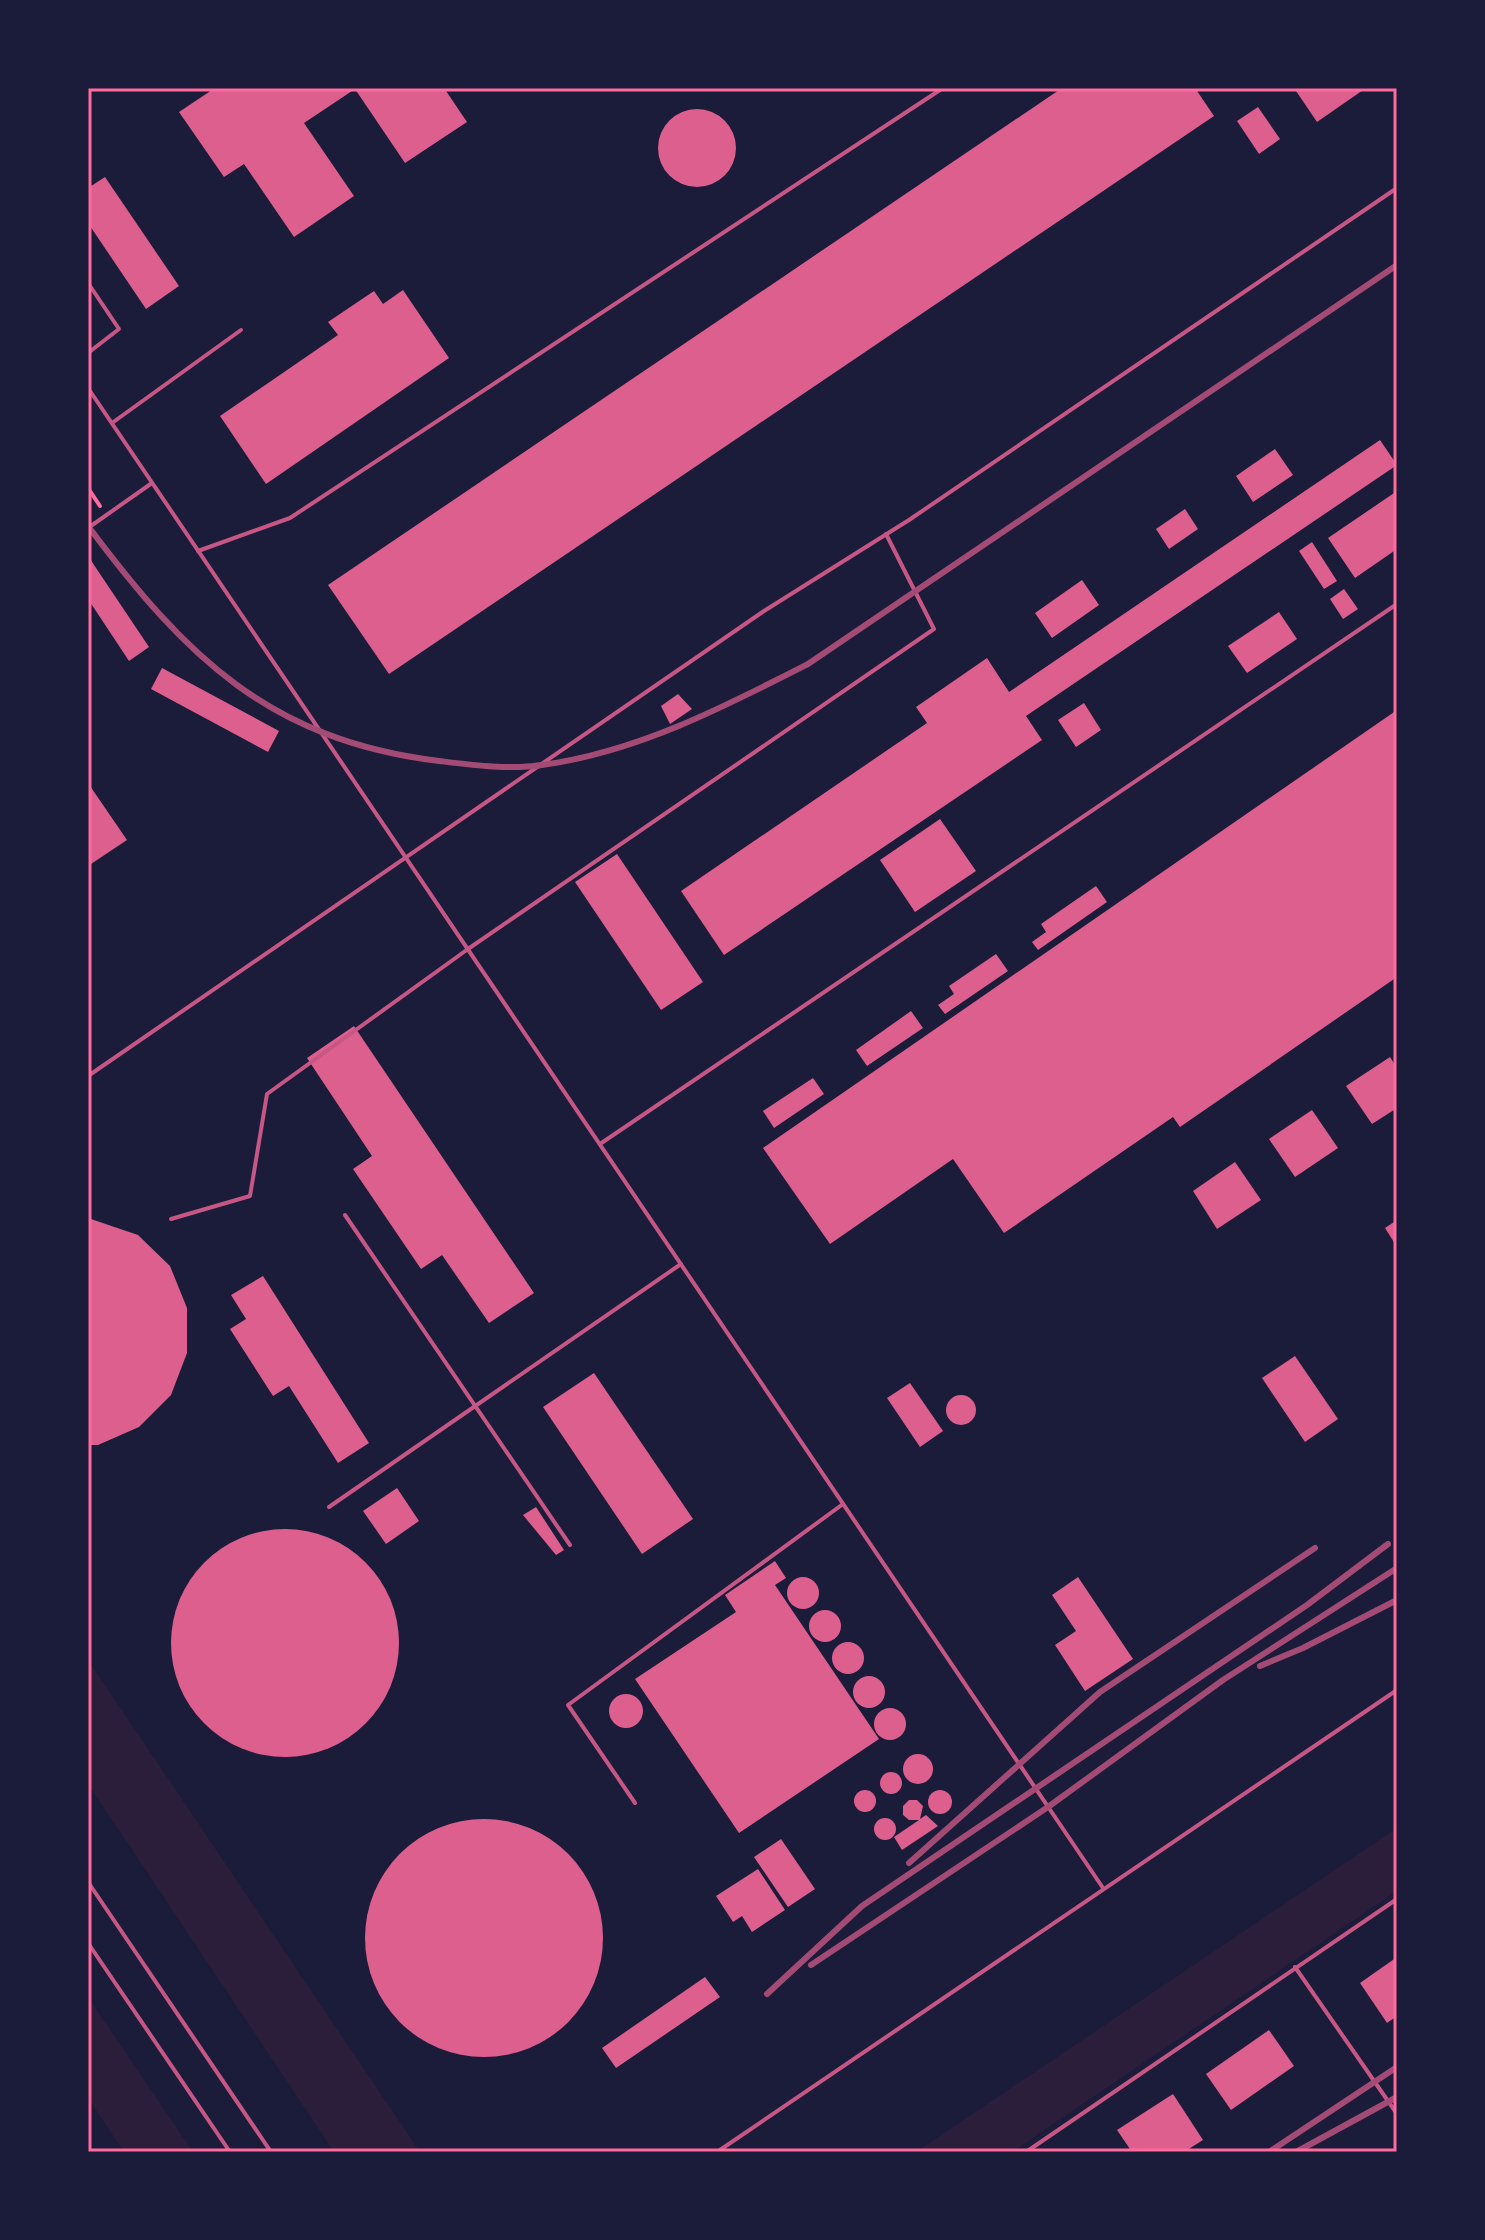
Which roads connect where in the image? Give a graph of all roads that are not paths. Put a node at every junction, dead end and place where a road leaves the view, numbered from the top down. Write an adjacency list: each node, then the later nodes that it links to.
1 (943, 88): 11 (lane)
2 (1397, 188): 10 (lane)
3 (88, 283): 5 (lane)
4 (241, 330): 7 (lane)
5 (88, 353)
6 (88, 388): 7 (lane)
7 (112, 423): 8 (lane)
8 (152, 483): 9 (lane); 11 (lane)
9 (88, 528)
10 (886, 534): 13 (lane); 14 (lane)
11 (198, 551): 13 (lane)
12 (1397, 604): 16 (lane)
13 (406, 857): 14 (lane); 15 (lane)
14 (468, 949): 16 (lane); 18 (lane)
15 (88, 1076)
16 (600, 1144): 19 (lane)
17 (345, 1215): 20 (lane)
18 (171, 1219)
19 (681, 1264): 20 (lane); 21 (lane)
20 (475, 1406): 22 (lane); 23 (lane)
21 (843, 1504): 25 (lane); 27 (lane)
22 (329, 1507)
23 (570, 1545)
24 (1397, 1690): 27 (lane)
25 (635, 1803)
26 (88, 1882): 33 (lane)
27 (1103, 1888): 34 (lane)
28 (1397, 1899): 30 (lane)
29 (88, 1943): 32 (lane)
30 (1295, 1967): 31 (lane); 35 (lane)
31 (1397, 2114)
32 (230, 2152)
33 (271, 2152)
34 (717, 2152)
35 (1026, 2152)

